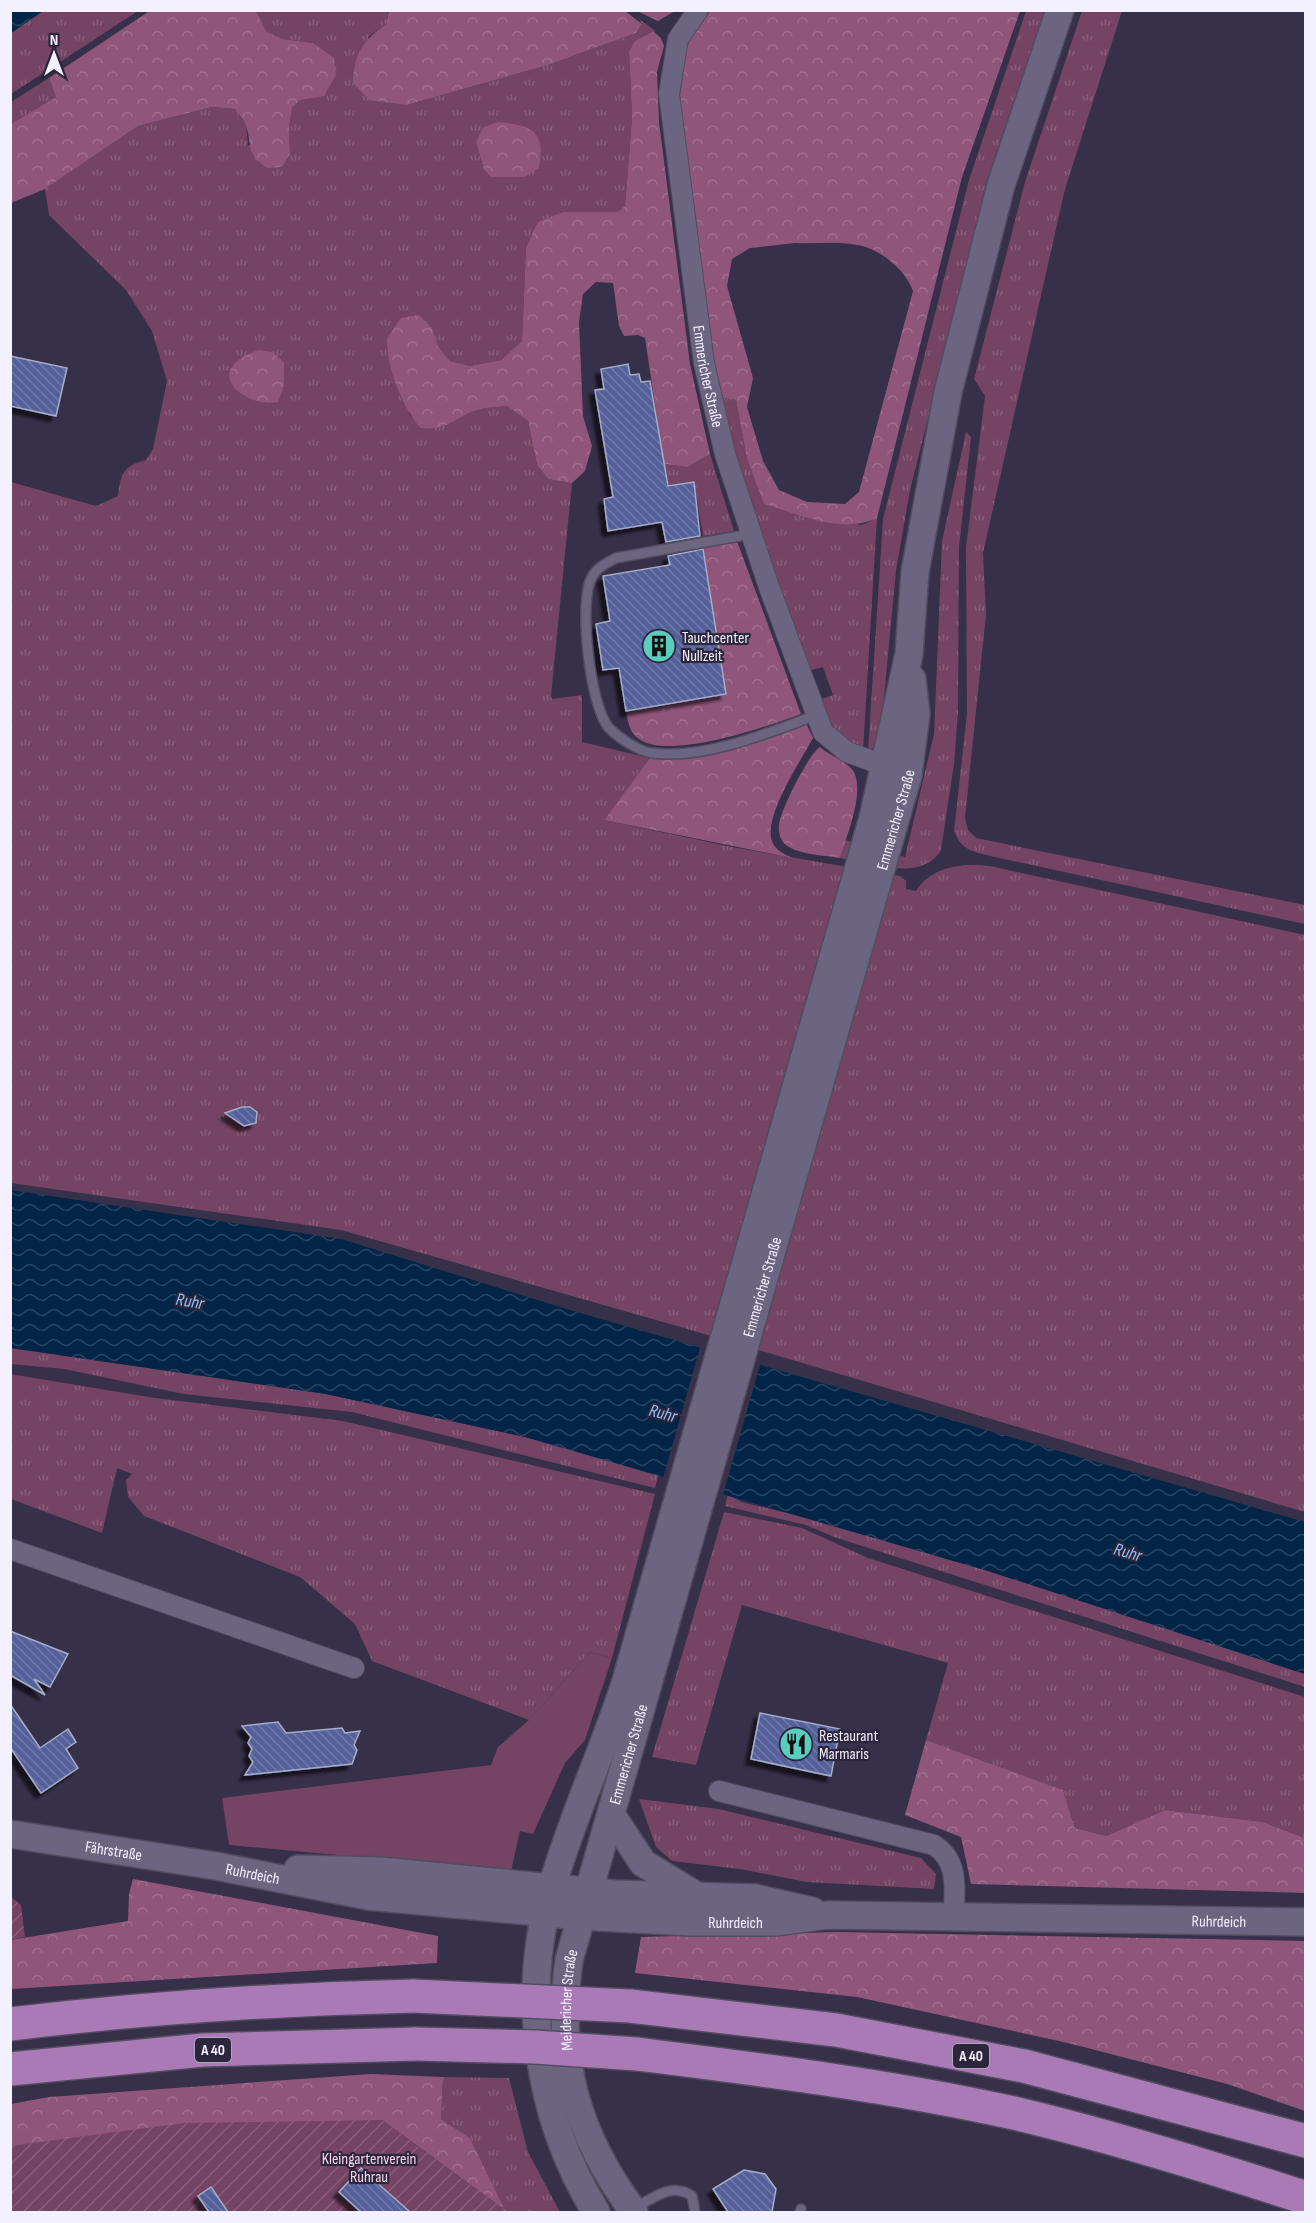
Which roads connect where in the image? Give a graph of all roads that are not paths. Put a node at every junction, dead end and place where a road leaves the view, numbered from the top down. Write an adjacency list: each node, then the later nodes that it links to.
1 (698, 10): 3 (street, Emmericher Straße)
2 (1060, 10): 4 (main road, Emmericher Straße)
3 (751, 534): 5 (street, Emmericher Straße); 5 (lane)
4 (909, 654): 6 (main road, Emmericher Straße); 7 (main road, Emmericher Straße)
5 (816, 715): 6 (street, Emmericher Straße)
6 (886, 766): 7 (main road, Emmericher Straße)
7 (875, 849): 10 (main road, Emmericher Straße)
8 (10, 1549): 9 (street)
9 (354, 1668)
10 (637, 1684): 12 (main road, Emmericher Straße); 16 (main road, Emmericher Straße)
11 (719, 1791): 19 (street)
12 (612, 1816): 15 (main road); 17 (main road, Emmericher Straße)
13 (10, 1834): 14 (main road, Fährstraße)
14 (216, 1866): 16 (main road, Ruhrdeich)
15 (696, 1895): 17 (main road, Ruhrdeich); 18 (main road, Ruhrdeich)
16 (549, 1900): 17 (main road, Ruhrdeich); 25 (main road, Meidericher Straße)
17 (584, 1904): 18 (main road, Ruhrdeich); 26 (main road, Meidericher Straße)
18 (828, 1915): 19 (main road, Ruhrdeich)
19 (954, 1917): 20 (main road, Ruhrdeich)
20 (1305, 1922)
21 (10, 2024): 23 (highway, A 40, bridge)
22 (10, 2069): 24 (highway, A 40, bridge)
23 (1305, 2141)
24 (1305, 2198)
25 (596, 2212)
26 (631, 2212): 27 (lane)
27 (694, 2212)

